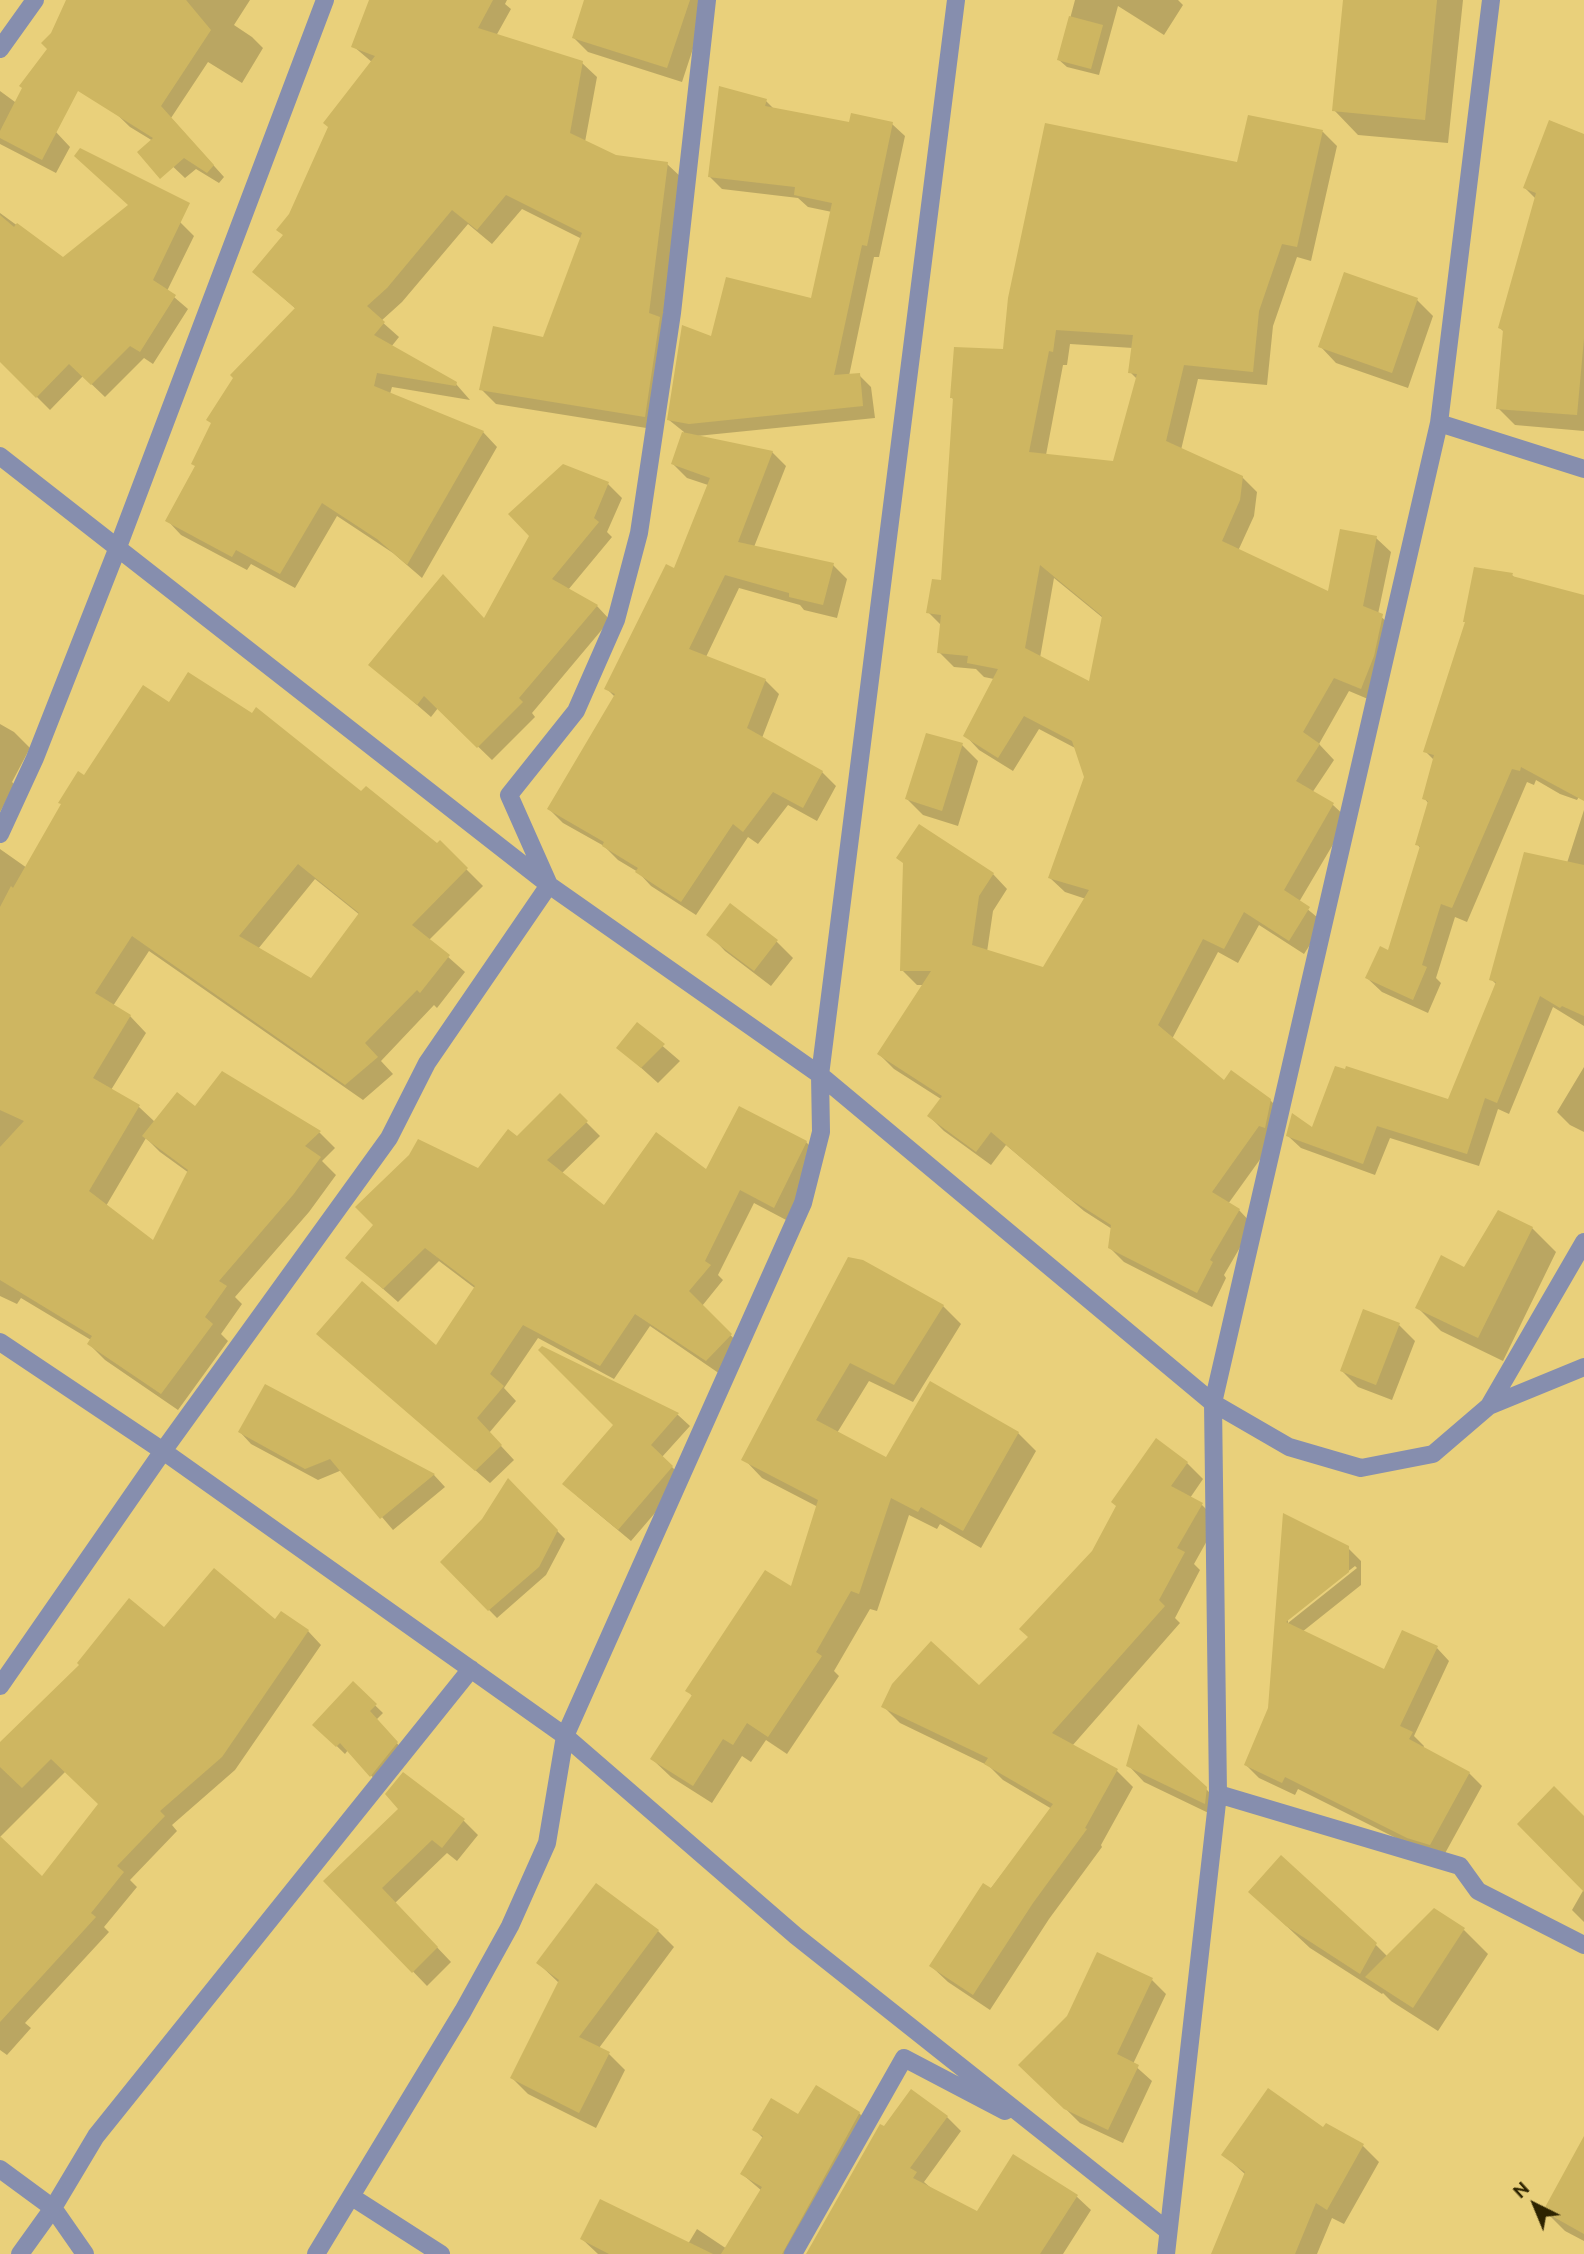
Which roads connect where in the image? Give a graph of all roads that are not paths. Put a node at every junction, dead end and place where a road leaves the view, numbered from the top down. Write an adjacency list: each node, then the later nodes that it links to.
1 (34, 0): 6 (street)
2 (325, 0): 10 (street)
3 (707, 0): 12 (street)
4 (956, 0): 13 (street)
5 (1492, 0): 7 (street)
6 (0, 49)
7 (1439, 423): 9 (street); 17 (street)
8 (0, 456): 10 (street)
9 (1584, 470)
10 (118, 547): 11 (street); 12 (street)
11 (0, 834)
12 (549, 885): 13 (street); 19 (street)
13 (820, 1075): 17 (street); 22 (street)
14 (1584, 1242): 18 (street)
15 (0, 1342): 19 (street)
16 (1584, 1367): 18 (street)
17 (1213, 1403): 18 (street); 23 (street)
18 (1489, 1406)
19 (163, 1451): 20 (street); 21 (street)
20 (471, 1669): 22 (street); 28 (street)
21 (0, 1686)
22 (565, 1736): 25 (street); 27 (street)
23 (1218, 1794): 24 (street); 29 (street)
24 (1584, 1945)
25 (1041, 2130): 29 (street); 34 (street)
26 (0, 2169): 28 (street)
27 (352, 2197): 32 (street); 33 (street)
28 (53, 2208): 30 (street); 31 (street)
29 (1168, 2231): 35 (street)
30 (20, 2254)
31 (85, 2254)
32 (316, 2254)
33 (441, 2254)
34 (793, 2254)
35 (1166, 2254)

